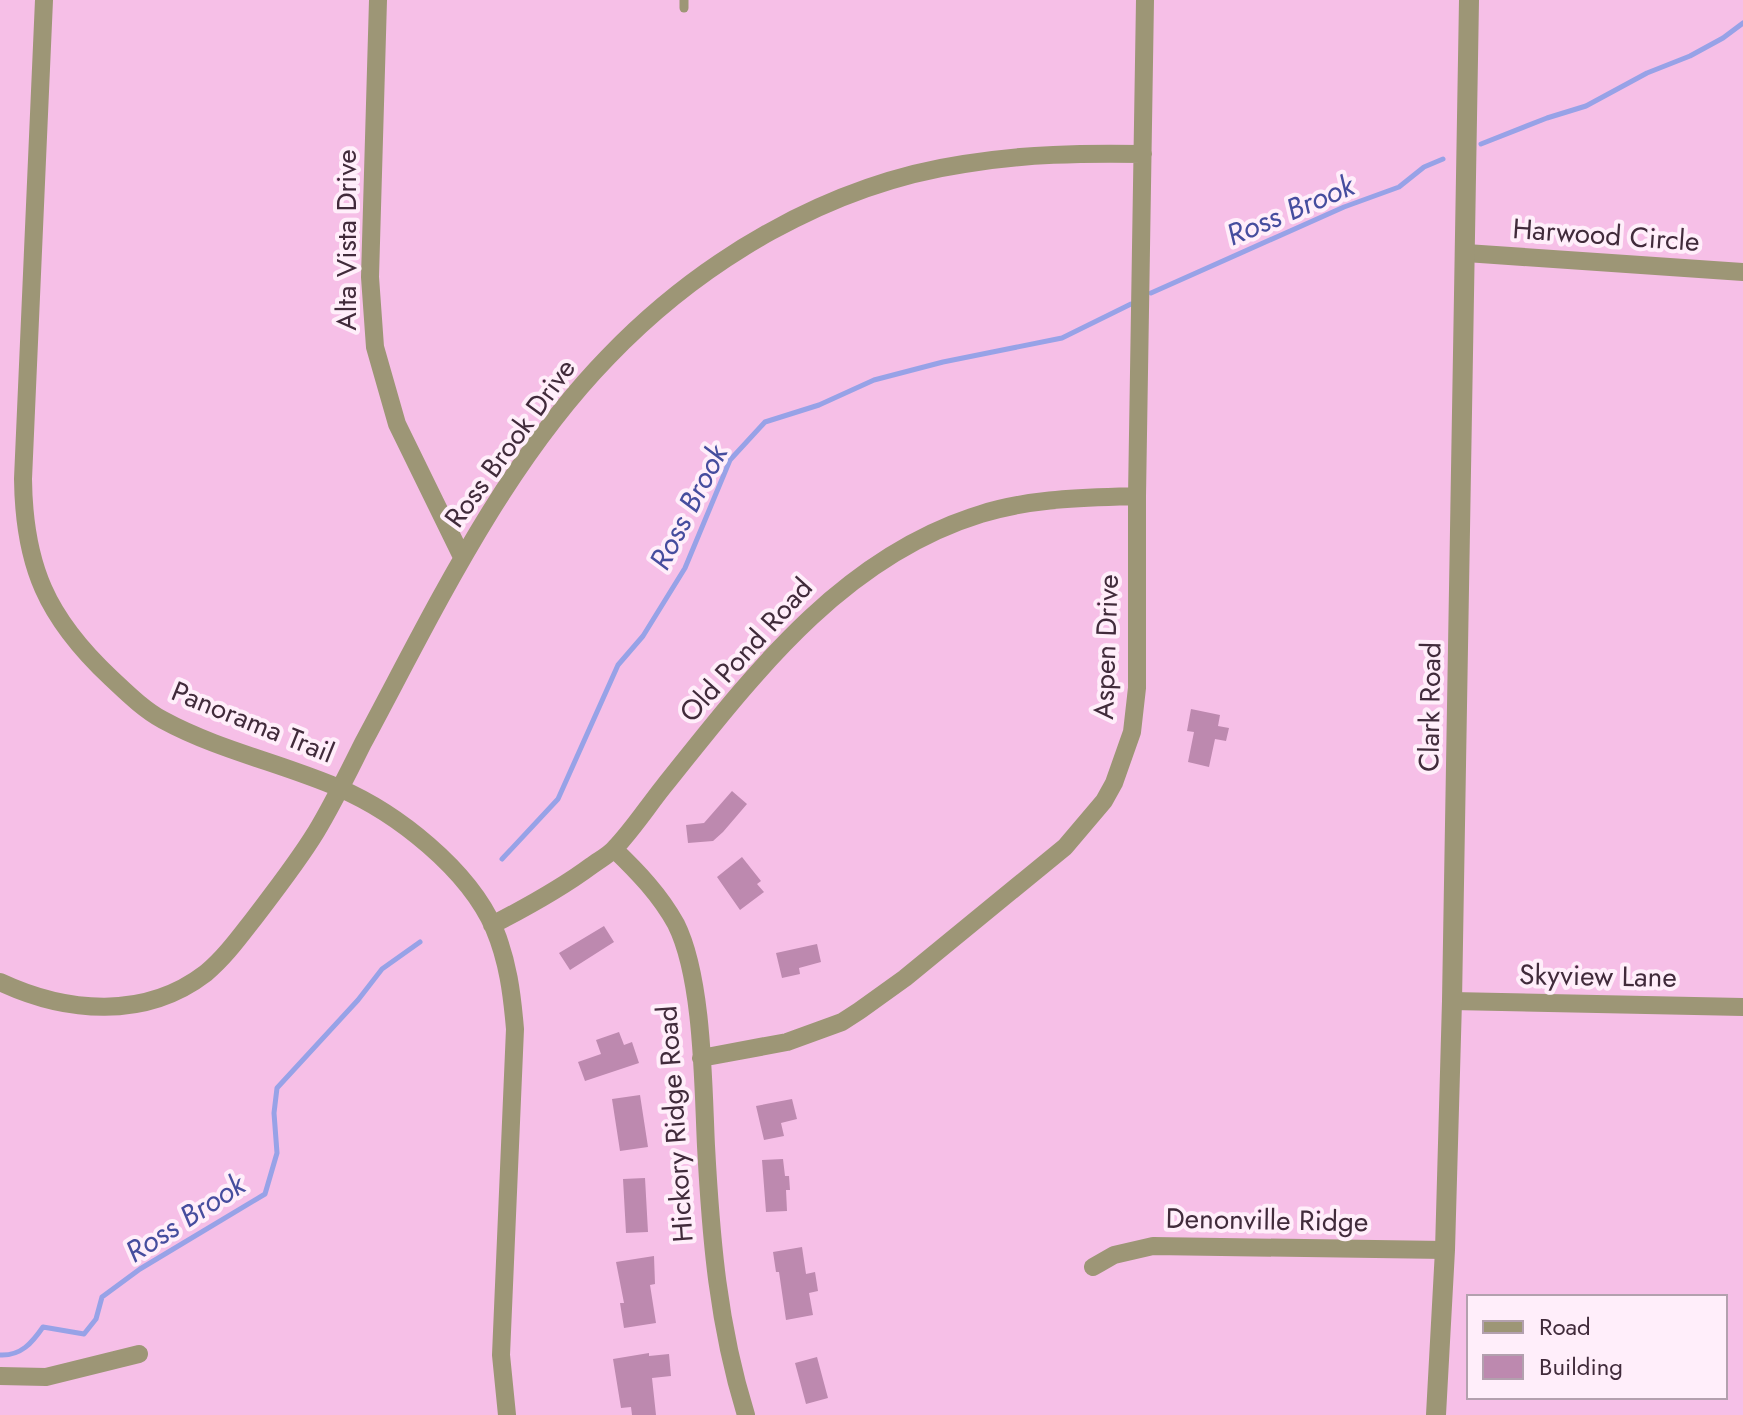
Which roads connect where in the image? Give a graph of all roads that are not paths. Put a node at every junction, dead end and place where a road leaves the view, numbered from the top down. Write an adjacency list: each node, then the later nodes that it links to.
1 (44, 0): 10 (street, Panorama Trail)
2 (378, 0): 9 (street, Alta Vista Drive)
3 (1145, 0): 5 (street, Aspen Drive)
4 (1469, 0): 6 (street, Clark Road)
5 (1143, 154): 8 (street, Aspen Drive); 9 (street, Ross Brook Drive)
6 (1466, 253): 7 (street, Harwood Circle); 14 (street, Clark Road)
7 (1743, 272)
8 (1137, 496): 11 (street, Old Pond Road); 16 (street, Aspen Drive)
9 (462, 557): 10 (street, Ross Brook Drive)
10 (339, 788): 12 (street, Panorama Trail); 13 (street, Ross Brook Drive)
11 (614, 849): 12 (street, Old Pond Road); 16 (street, Hickory Ridge Road)
12 (492, 925): 21 (street, Panorama Trail)
13 (0, 982)
14 (1452, 1001): 15 (street, Skyview Lane); 17 (street, Clark Road)
15 (1743, 1007)
16 (701, 1058): 22 (street, Hickory Ridge Road)
17 (1445, 1250): 18 (street, Denonville Ridge); 23 (street, Clark Road)
18 (1093, 1267)
19 (139, 1354): 20 (street)
20 (0, 1376)
21 (507, 1415)
22 (746, 1415)
23 (1436, 1415)

